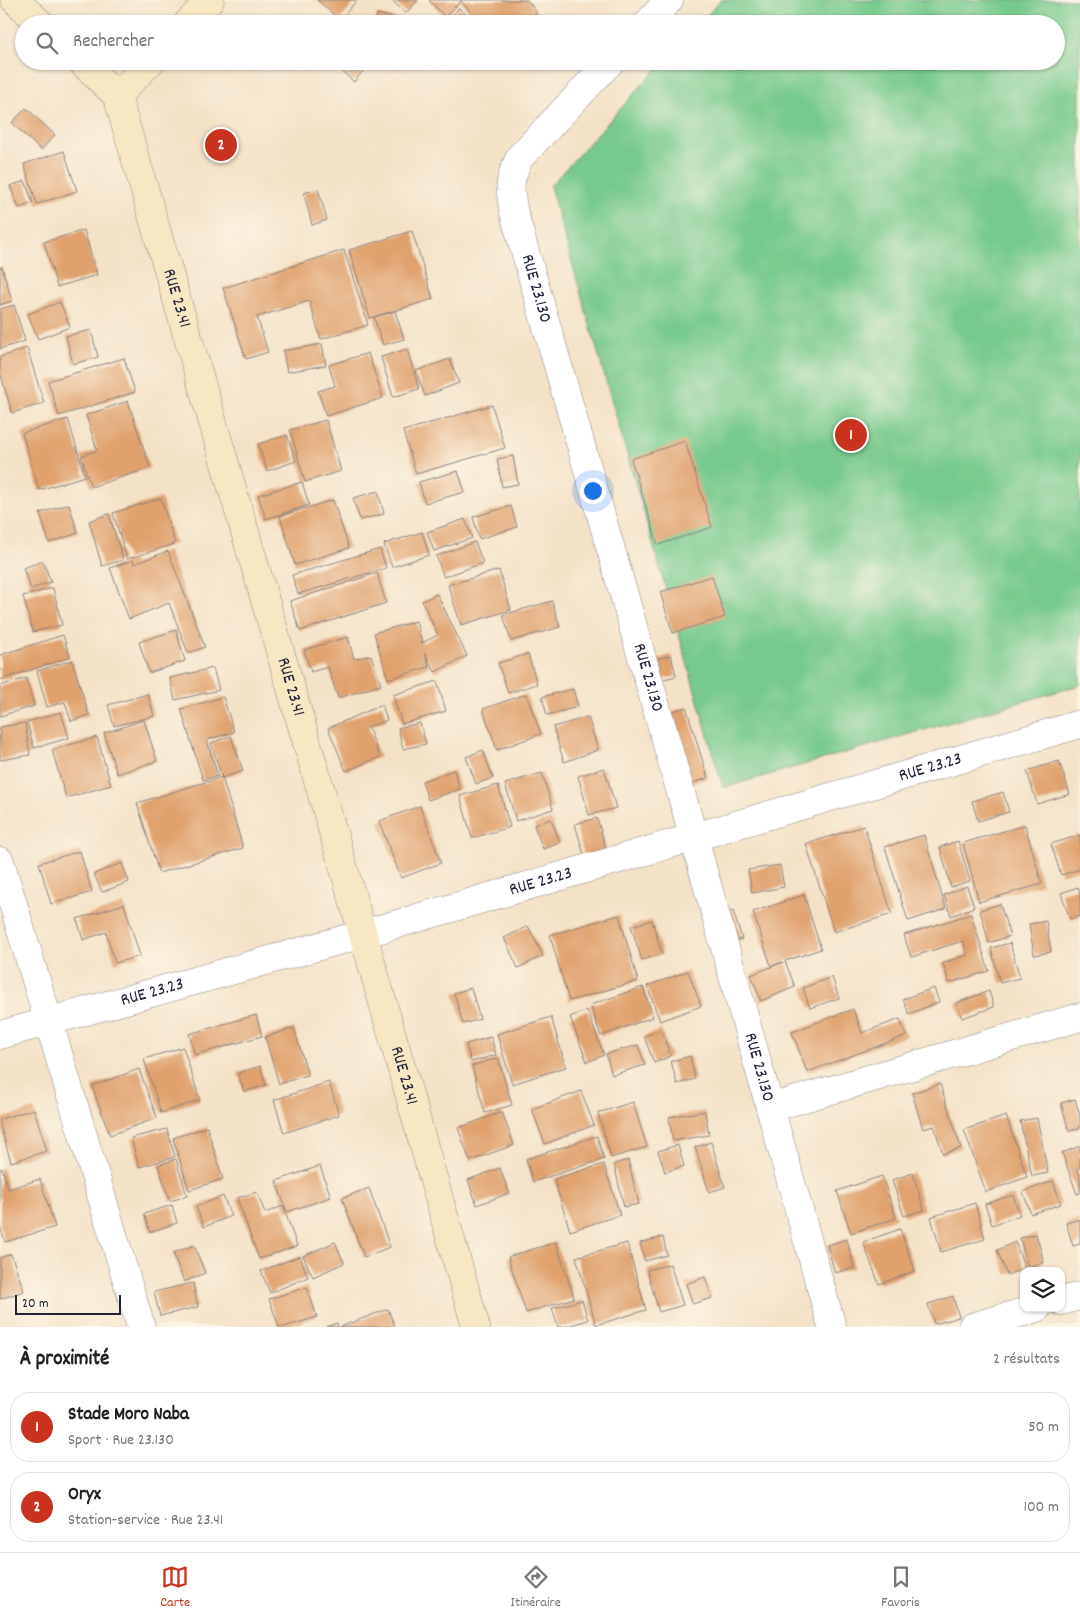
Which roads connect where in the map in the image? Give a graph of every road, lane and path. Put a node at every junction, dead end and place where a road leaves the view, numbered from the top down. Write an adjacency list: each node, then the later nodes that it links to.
1 (15, 0): 4 (street)
2 (210, 0): 5 (street)
3 (669, 0): 6 (street)
4 (31, 15)
5 (196, 15)
6 (655, 15)
7 (90, 70): 10 (street, RUE 23.41)
8 (142, 70): 10 (street)
9 (602, 70): 12 (street, RUE 23.130)
10 (117, 96): 14 (street, RUE 23.41)
11 (1080, 724): 12 (street, RUE 23.23)
12 (694, 838): 14 (street, RUE 23.23); 18 (street, RUE 23.130)
13 (0, 861): 16 (street)
14 (364, 934): 16 (street, RUE 23.23); 23 (street, RUE 23.41)
15 (1080, 1017): 18 (street)
16 (48, 1022): 17 (street, RUE 23.23); 22 (street)
17 (0, 1035)
18 (770, 1108): 24 (street, RUE 23.130)
19 (1080, 1296): 20 (street)
20 (1065, 1300)
21 (1023, 1312): 25 (street)
22 (141, 1327)
23 (476, 1327)
24 (832, 1327)
25 (972, 1327)

